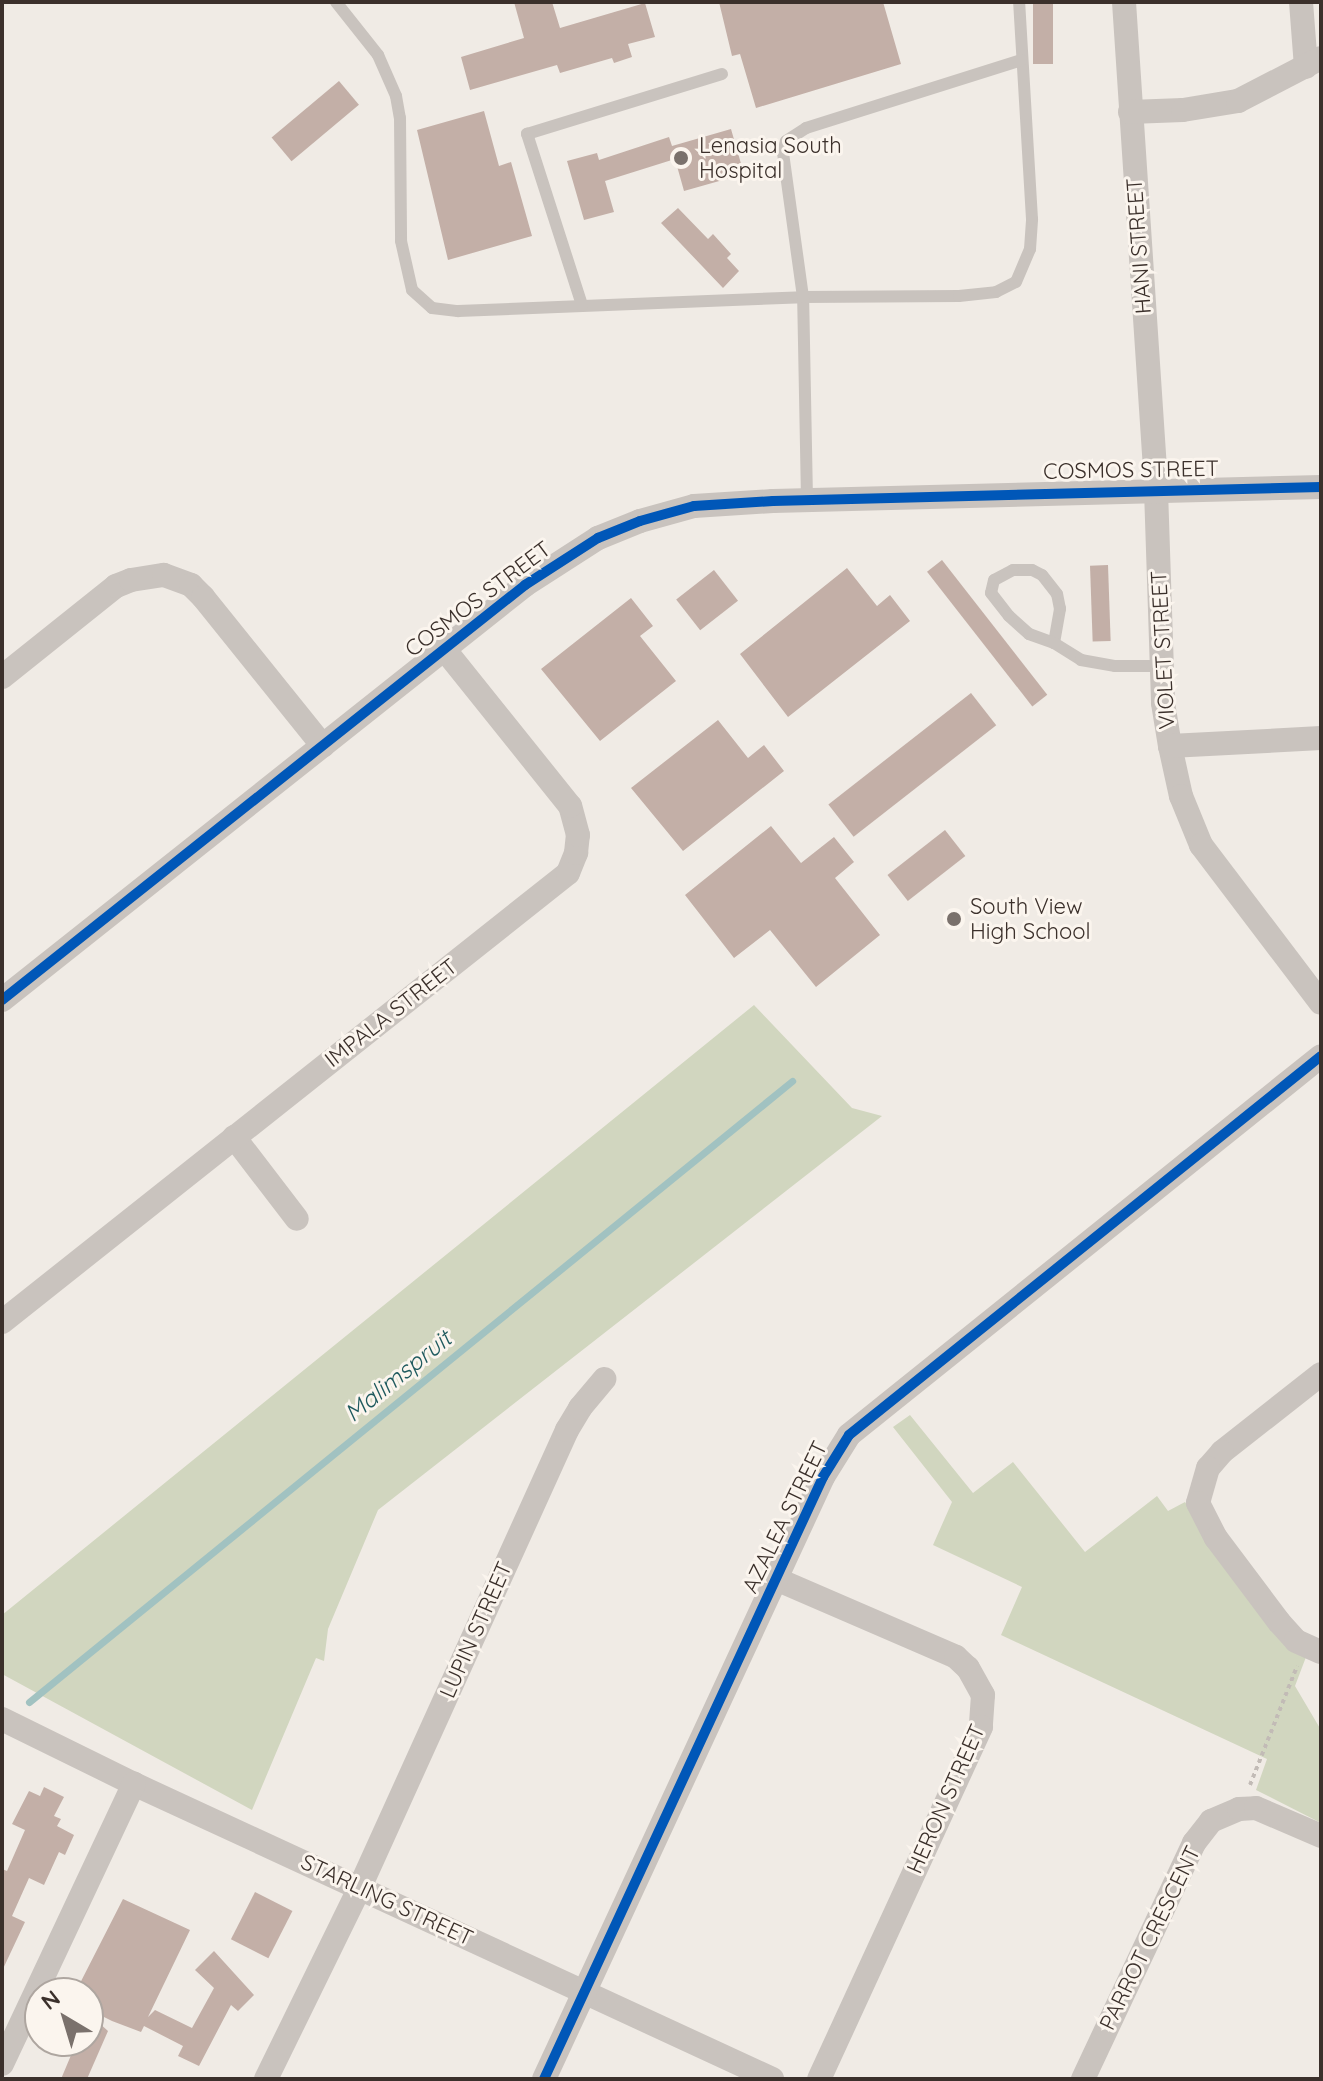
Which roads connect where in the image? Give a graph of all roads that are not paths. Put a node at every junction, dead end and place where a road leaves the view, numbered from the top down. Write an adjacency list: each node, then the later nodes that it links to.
1 (336, 2): 10 (lane)
2 (1019, 2): 5 (lane)
3 (1124, 2): 8 (street, HANI STREET)
4 (1301, 2): 6 (street)
5 (1022, 60): 9 (lane); 9 (lane)
6 (1313, 62): 8 (street)
7 (722, 74): 10 (lane)
8 (1130, 112): 12 (street, HANI STREET)
9 (803, 297): 10 (lane); 13 (lane)
10 (582, 305)
11 (1321, 487): 12 (street, COSMOS STREET)
12 (1156, 490): 13 (street, COSMOS STREET); 16 (street, VIOLET STREET)
13 (807, 499): 15 (street, COSMOS STREET)
14 (1054, 643): 14 (lane); 16 (lane)
15 (444, 649): 19 (street, COSMOS STREET); 24 (street, IMPALA STREET)
16 (1161, 666): 20 (street, VIOLET STREET)
17 (2, 677): 19 (street)
18 (1321, 738): 20 (street)
19 (323, 746): 21 (street, COSMOS STREET)
20 (1170, 746): 22 (street, VIOLET STREET)
21 (2, 1000)
22 (1321, 1003)
23 (1321, 1056): 29 (street, AZALEA STREET)
24 (234, 1137): 25 (street); 26 (street, IMPALA STREET)
25 (297, 1219)
26 (2, 1322)
27 (1321, 1374): 30 (street)
28 (604, 1379): 34 (street, LUPIN STREET)
29 (776, 1579): 35 (street, AZALEA STREET); 40 (street, HERON STREET)
30 (1313, 1649)
31 (2, 1719): 32 (street, STARLING STREET)
32 (134, 1784): 34 (street, STARLING STREET); 36 (street)
33 (1321, 1836): 41 (street, PARROT CRESCENT)
34 (360, 1887): 35 (street, STARLING STREET); 37 (street, LUPIN STREET)
35 (586, 1992): 38 (street, AZALEA STREET); 39 (street, STARLING STREET)
36 (2, 2064)
37 (266, 2079)
38 (544, 2079)
39 (772, 2079)
40 (819, 2079)
41 (1083, 2079)

